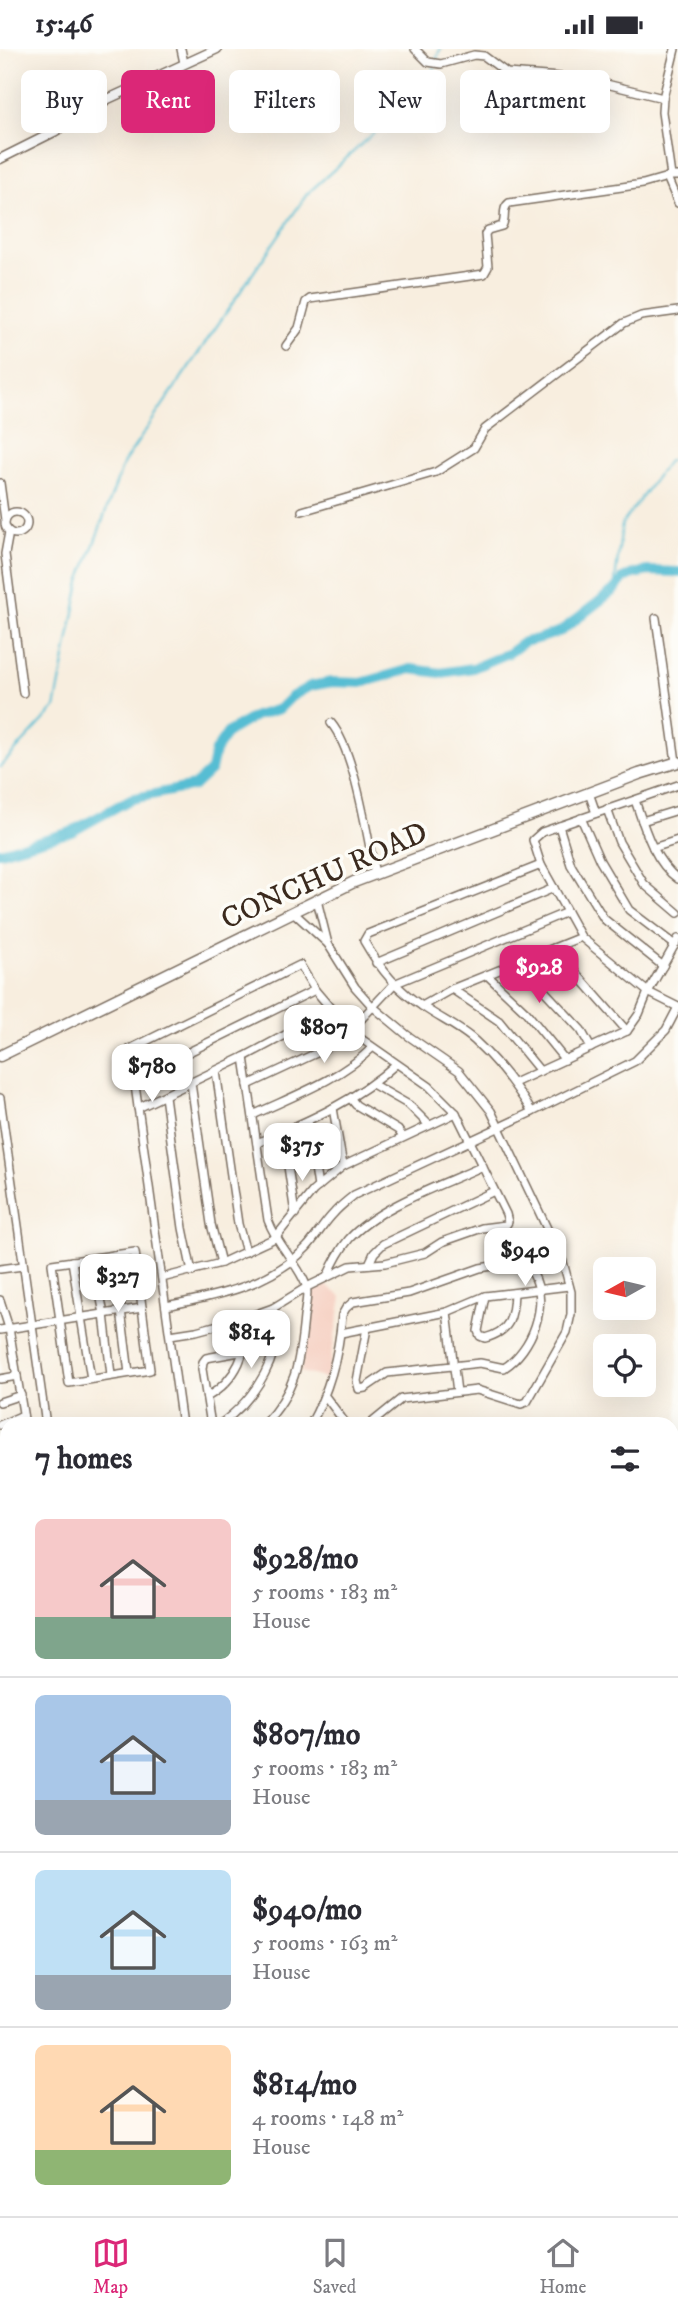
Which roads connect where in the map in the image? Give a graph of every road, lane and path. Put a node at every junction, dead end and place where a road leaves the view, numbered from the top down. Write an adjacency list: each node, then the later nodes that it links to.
1 (181, 49): 5 (street)
2 (217, 49): 5 (street)
3 (415, 49): 6 (street)
4 (674, 49): 6 (street)
5 (184, 63): 7 (street)
6 (663, 98): 8 (street)
7 (0, 159)
8 (672, 176): 9 (street); 11 (street)
9 (678, 203)
10 (678, 311): 13 (street)
11 (286, 346)
12 (0, 483): 14 (street)
13 (302, 512)
14 (5, 521): 15 (street); 15 (street)
15 (9, 532): 17 (street)
16 (656, 618): 19 (street)
17 (23, 693)
18 (331, 723): 32 (street)
19 (677, 762): 21 (main road, CONCHU ROAD)
20 (678, 785): 22 (street)
21 (589, 793): 25 (street); 32 (main road, CONCHU ROAD)
22 (635, 800): 23 (street); 27 (street)
23 (607, 809): 25 (street); 38 (street)
24 (678, 810): 27 (street)
25 (596, 813): 26 (street)
26 (581, 818): 28 (street); 40 (street)
27 (642, 821): 30 (street)
28 (559, 826): 31 (street); 45 (street)
29 (678, 841): 30 (street)
30 (653, 848): 33 (street)
31 (541, 865): 34 (street); 43 (street)
32 (375, 874): 35 (main road, CONCHU ROAD)
33 (676, 876)
34 (554, 888): 37 (street); 43 (street)
35 (317, 900): 36 (main road, CONCHU ROAD); 41 (street)
36 (293, 912): 41 (street); 59 (main road, CONCHU ROAD)
37 (567, 912): 39 (street); 47 (street)
38 (678, 913)
39 (581, 937): 42 (street); 50 (street)
40 (676, 942): 45 (street)
41 (328, 944): 51 (street)
42 (554, 947): 44 (street); 56 (street)
43 (376, 963): 47 (street)
44 (516, 963): 46 (street); 58 (street)
45 (663, 966): 50 (street)
46 (487, 975): 48 (street); 61 (street)
47 (394, 984): 51 (street); 52 (street)
48 (452, 989): 52 (street); 64 (street)
49 (316, 990): 54 (street); 65 (street); 65 (street)
50 (648, 992): 53 (street); 56 (street)
51 (372, 1006): 55 (street); 80 (street)
52 (422, 1006): 67 (street)
53 (678, 1007): 75 (street)
54 (332, 1010): 55 (street); 60 (street)
55 (350, 1031): 57 (street); 68 (street)
56 (627, 1031): 58 (street)
57 (372, 1048): 62 (street); 77 (street)
58 (591, 1048): 61 (street)
59 (0, 1056)
60 (244, 1057): 63 (street); 68 (street)
61 (565, 1060): 64 (street)
62 (396, 1064): 69 (street); 76 (street)
63 (216, 1071): 66 (street); 91 (street)
64 (540, 1071): 67 (street)
65 (134, 1079): 73 (street)
66 (191, 1083): 70 (street); 96 (street)
67 (514, 1083): 75 (street)
68 (248, 1085): 77 (street)
69 (374, 1085): 72 (street); 79 (street)
70 (165, 1096): 73 (street); 100 (street)
71 (0, 1098): 98 (street)
72 (351, 1099): 74 (street); 82 (street)
73 (138, 1108): 102 (street)
74 (333, 1108): 78 (street); 85 (street)
75 (532, 1112): 80 (street)
76 (456, 1113): 79 (street); 83 (street)
77 (253, 1115): 84 (street)
78 (308, 1121): 81 (street); 87 (street)
79 (429, 1125): 82 (street)
80 (500, 1127): 83 (street); 103 (street)
81 (283, 1132): 84 (street); 89 (street)
82 (403, 1137): 85 (street)
83 (470, 1139): 86 (street); 95 (street)
84 (257, 1143): 90 (street)
85 (343, 1166): 87 (street)
86 (483, 1166): 88 (street); 101 (street)
87 (318, 1187): 89 (street)
88 (494, 1191): 97 (street); 97 (street)
89 (295, 1214): 90 (street)
90 (275, 1238): 91 (street); 95 (street)
91 (246, 1252): 96 (street)
92 (114, 1255): 93 (street); 110 (street); 112 (street)
93 (93, 1258): 94 (street); 114 (street)
94 (72, 1261): 115 (street); 117 (street)
95 (292, 1261): 104 (street); 109 (street)
96 (221, 1263): 100 (street)
97 (369, 1264): 101 (street)
98 (23, 1266): 99 (street); 118 (street)
99 (0, 1269)
100 (192, 1272): 102 (street)
101 (326, 1277): 104 (street)
102 (162, 1278): 109 (street)
103 (569, 1286): 105 (street); 130 (street)
104 (307, 1287): 111 (street); 141 (street)
105 (539, 1289): 106 (street); 121 (street); 124 (street)
106 (514, 1293): 107 (street); 107 (street)
107 (485, 1296): 113 (street)
108 (0, 1300): 120 (street)
109 (166, 1306): 122 (street)
110 (142, 1308): 112 (street); 125 (street)
111 (273, 1308): 116 (street); 140 (street)
112 (121, 1310): 114 (street); 125 (street)
113 (447, 1312): 119 (street); 124 (street)
114 (104, 1314): 115 (street); 126 (street)
115 (82, 1317): 117 (street); 129 (street)
116 (248, 1317): 122 (street); 123 (street)
117 (61, 1319): 118 (street); 129 (street)
118 (32, 1325): 120 (street); 137 (street)
119 (367, 1328): 121 (street); 124 (street)
120 (4, 1329): 127 (street)
121 (341, 1333): 132 (street)
122 (170, 1335): 138 (street)
123 (245, 1350): 133 (street); 133 (street)
124 (453, 1367): 130 (street)
125 (129, 1373): 126 (street)
126 (111, 1375): 129 (street)
127 (17, 1376): 128 (street); 131 (street)
128 (0, 1379)
129 (91, 1379)
130 (457, 1392): 144 (street)
131 (21, 1395): 134 (street); 135 (street)
132 (325, 1396): 142 (street); 143 (street)
133 (207, 1397): 139 (street)
134 (0, 1402)
135 (23, 1415): 136 (street)
136 (18, 1417)
137 (45, 1417)
138 (181, 1417)
139 (210, 1417)
140 (229, 1417)
141 (270, 1417)
142 (314, 1417)
143 (341, 1417)
144 (379, 1417)

